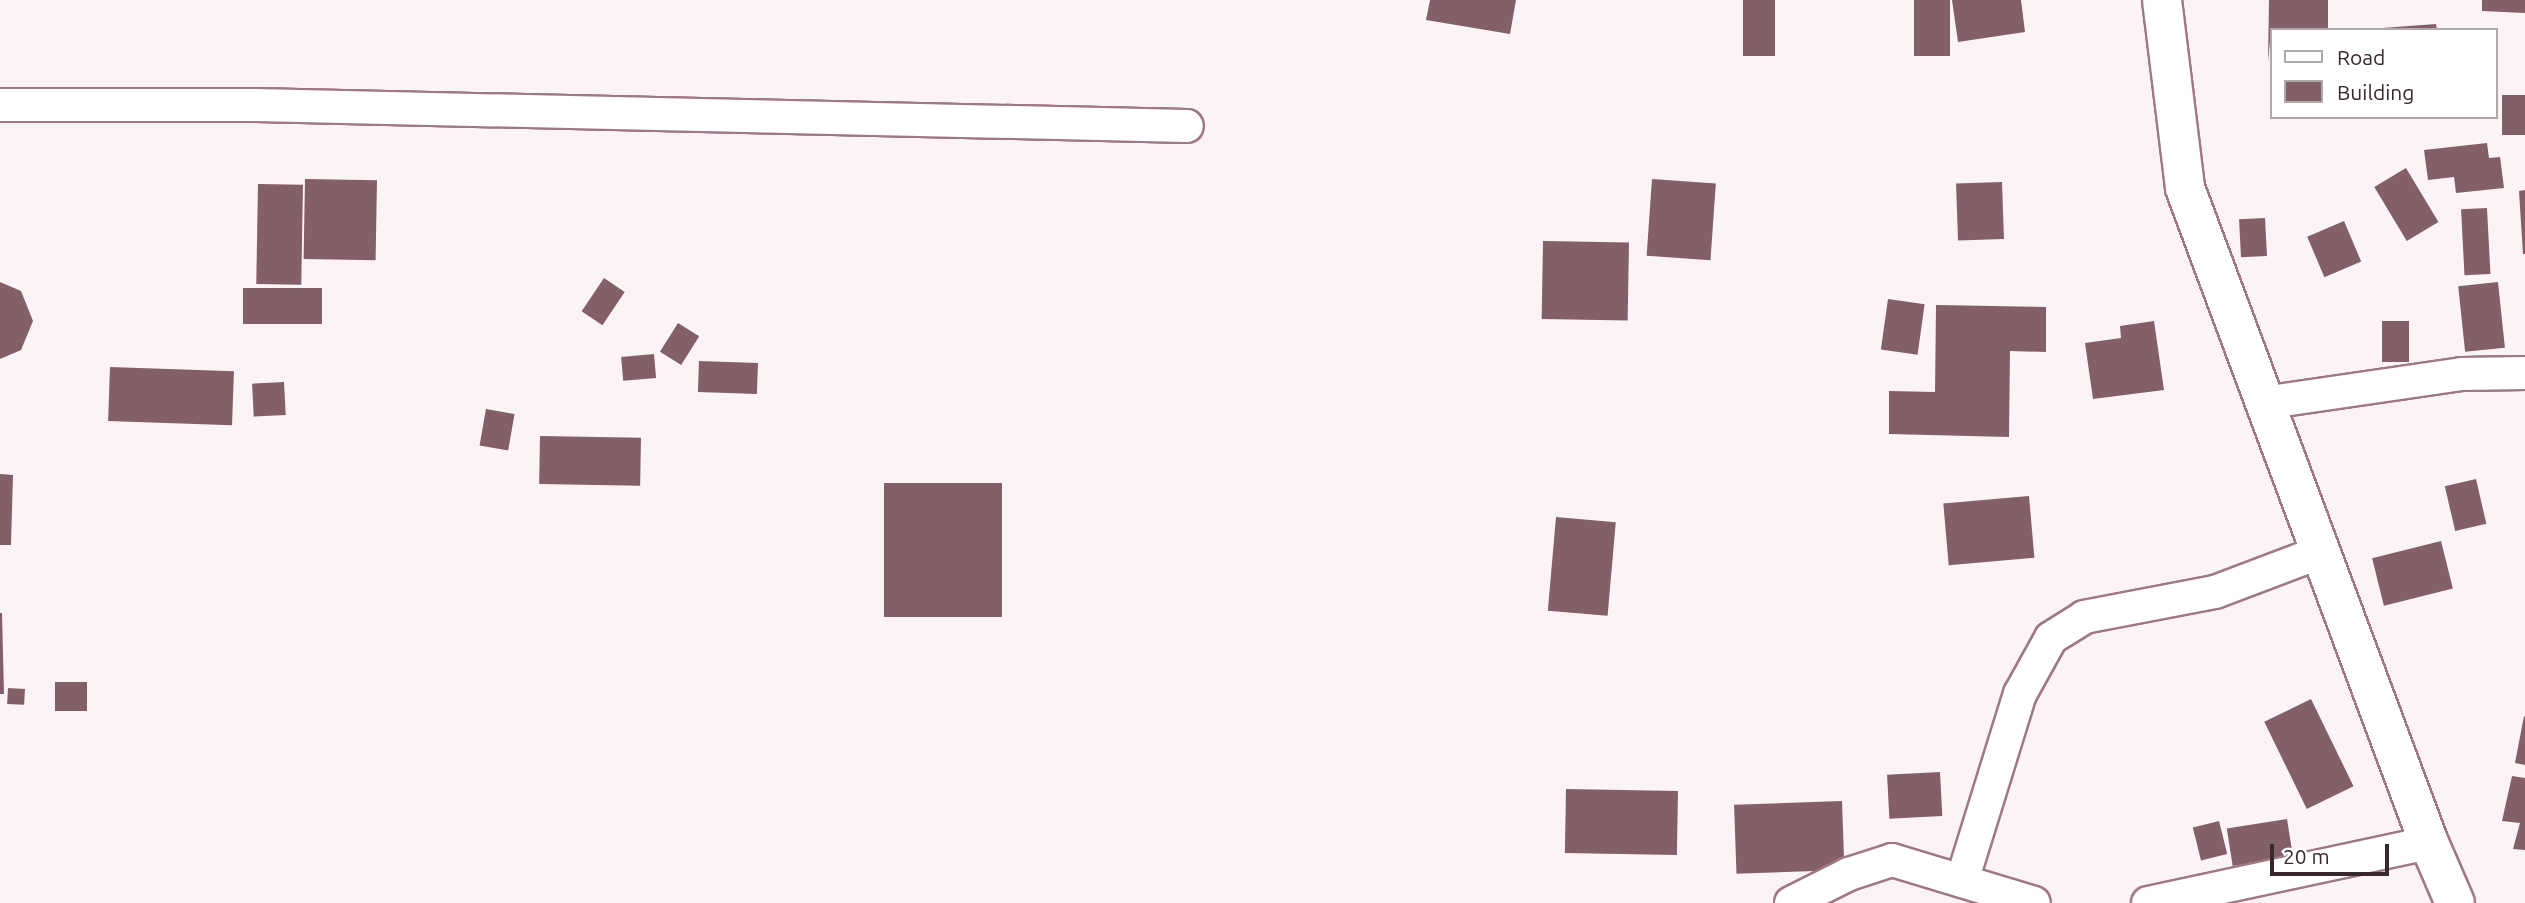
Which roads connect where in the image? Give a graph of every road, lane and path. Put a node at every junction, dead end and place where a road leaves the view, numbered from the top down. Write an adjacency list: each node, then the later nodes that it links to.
1 (2162, 0): 5 (street)
2 (0, 105): 3 (street)
3 (1187, 126)
4 (2525, 373): 5 (street)
5 (2263, 403): 6 (street)
6 (2321, 552): 7 (street); 8 (street)
7 (2429, 844): 11 (street); 12 (street)
8 (1962, 881): 9 (street); 10 (street)
9 (1791, 903)
10 (2034, 903)
11 (2148, 903)
12 (2455, 903)

